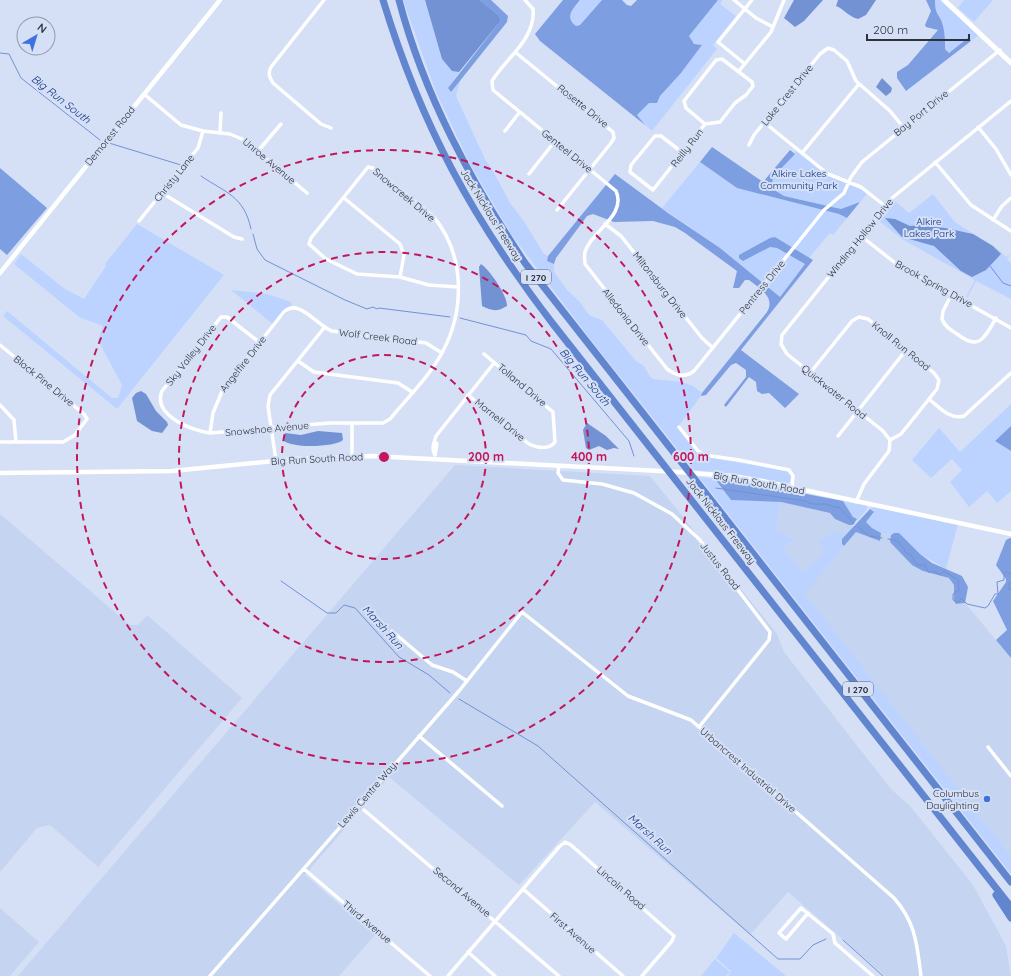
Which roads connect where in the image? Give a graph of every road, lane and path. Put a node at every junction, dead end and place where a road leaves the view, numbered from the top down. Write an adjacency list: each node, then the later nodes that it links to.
1 (220, 0): 19 (street, Demorest Road)
2 (324, 0): 27 (street)
3 (383, 0): 108 (highway, Jack Nicklaus Freeway / I 270)
4 (399, 0): 110 (highway, Jack Nicklaus Freeway / I 270)
5 (525, 0): 10 (street)
6 (734, 0): 11 (street)
7 (752, 0): 11 (street)
8 (784, 0): 12 (street)
9 (944, 0): 13 (main road)
10 (530, 2): 14 (street)
11 (745, 9): 12 (street); 16 (street)
12 (773, 27): 16 (street)
13 (1000, 50): 15 (main road); 28 (street, Bay Port Drive)
14 (516, 52): 22 (street, Genteel Drive); 38 (street, Rosette Drive)
15 (1011, 62)
16 (744, 64): 17 (street)
17 (739, 71): 25 (street, Reilly Run); 25 (street)
18 (859, 84): 23 (street, Lake Crest Drive); 28 (street); 36 (street)
19 (144, 94): 29 (street, Unroe Avenue); 55 (street, Demorest Road)
20 (1011, 101): 26 (street, Winding Hollow Drive)
21 (221, 113): 31 (street)
22 (520, 113): 30 (street); 32 (street, Genteel Drive)
23 (765, 123): 33 (street, Lake Crest Drive); 36 (street)
24 (281, 124): 34 (street)
25 (705, 124): 35 (street, Reilly Run)
26 (978, 127): 37 (street, Winding Hollow Drive); 40 (street)
27 (331, 128)
28 (903, 128): 41 (street, Bay Port Drive)
29 (203, 131): 31 (street, Unroe Avenue); 42 (street, Christy Lane)
30 (505, 131)
31 (220, 132): 34 (street, Unroe Avenue)
32 (555, 141): 38 (street, Genteel Drive); 39 (street)
33 (749, 145)
34 (258, 151): 43 (street, Unroe Avenue)
35 (682, 153): 35 (street, Reilly Run)
36 (802, 153): 41 (street)
37 (935, 162): 46 (street, Winding Hollow Drive); 48 (street)
38 (590, 169): 47 (street); 50 (street, Genteel Drive)
39 (529, 174)
40 (1011, 175)
41 (849, 182): 46 (street); 66 (street, Pentress Drive)
42 (162, 193): 49 (street, Christy Lane); 53 (street)
43 (307, 193)
44 (344, 198): 56 (street); 56 (street); 57 (street, Snowcreek Drive)
45 (1011, 198): 48 (street)
46 (885, 206): 52 (street, Winding Hollow Drive)
47 (557, 210)
48 (993, 220): 51 (street)
49 (139, 221)
50 (605, 224): 54 (street, Genteel Drive); 66 (street, Miltonsburg Drive)
51 (1011, 231)
52 (861, 236): 58 (street, Brook Spring Drive); 64 (street, Winding Hollow Drive)
53 (242, 239)
54 (585, 264): 72 (street, Alledonia Drive)
55 (0, 273)
56 (400, 277): 57 (street)
57 (458, 288): 68 (street, Snowcreek Drive)
58 (952, 294): 60 (street, Brook Spring Drive); 60 (street)
59 (295, 308): 61 (street, Wolf Creek Road); 63 (street, Angelfire Drive)
60 (996, 318): 62 (street, Brook Spring Drive)
61 (324, 328): 68 (street, Wolf Creek Road); 70 (street)
62 (1011, 328)
63 (259, 342): 77 (street, Sky Valley Drive); 85 (street, Angelfire Drive)
64 (781, 344): 73 (street, Quickwater Road)
65 (0, 345): 89 (street, Black Pine Drive)
66 (713, 348): 72 (street, Pentress Drive)
67 (906, 350): 73 (street, Knoll Run Road); 78 (street, Knoll Run Road); 80 (street)
68 (442, 352): 75 (street, Snowcreek Drive)
69 (484, 354): 71 (street, Tolland Drive)
70 (298, 360): 75 (street); 84 (street)
71 (494, 362): 76 (street); 90 (street, Tolland Drive)
72 (667, 369)
73 (810, 373): 80 (street, Quickwater Road)
74 (1011, 373): 78 (street)
75 (412, 392): 81 (street, Snowcreek Drive)
76 (468, 395): 90 (street, Marnell Drive); 92 (street)
77 (160, 398): 85 (street, Snowshoe Avenue)
78 (929, 399): 87 (street)
79 (0, 405): 89 (street)
80 (858, 411): 86 (street); 87 (street, Quickwater Road)
81 (388, 421): 82 (street, Snowshoe Avenue)
82 (352, 423): 84 (street, Snowshoe Avenue); 91 (street)
83 (679, 427): 96 (street)
84 (271, 428): 85 (street, Snowshoe Avenue); 93 (street)
85 (210, 433)
86 (838, 436)
87 (890, 440): 97 (street)
88 (0, 442): 89 (street)
89 (16, 442)
90 (554, 444)
91 (352, 456): 92 (street, Big Run South Road); 93 (street, Big Run South Road)
92 (435, 456): 94 (street, Big Run South Road)
93 (276, 461): 95 (street, Big Run South Road)
94 (559, 466): 96 (street, Big Run South Road); 102 (street, Justus Road)
95 (0, 473)
96 (792, 487): 97 (street, Big Run South Road)
97 (856, 502): 98 (street, Big Run South Road)
98 (1011, 534)
99 (522, 612): 101 (street, Lewis Centre Way); 102 (street, Urbancrest Industrial Drive)
100 (392, 632): 101 (street)
101 (467, 681): 103 (street, Lewis Centre Way)
102 (699, 727): 125 (street, Urbancrest Industrial Drive)
103 (419, 736): 106 (street); 109 (street, Lewis Centre Way)
104 (988, 747): 105 (street)
105 (1011, 776)
106 (502, 806)
107 (364, 810): 115 (street, Second Avenue)
108 (962, 846): 112 (highway, Jack Nicklaus Freeway / I 270); 114 (highway)
109 (304, 868): 117 (street, Lewis Centre Way); 118 (street, Third Avenue)
110 (1011, 882)
111 (523, 889): 115 (street); 122 (street, First Avenue); 123 (street, Lincoln Road)
112 (1011, 907)
113 (808, 913): 113 (street); 124 (street)
114 (1011, 918)
115 (496, 921): 116 (street); 121 (street, Second Avenue)
116 (468, 952): 119 (street); 120 (street)
117 (210, 976)
118 (430, 976)
119 (448, 976)
120 (495, 976)
121 (559, 976)
122 (623, 976)
123 (642, 976)
124 (873, 976)
125 (921, 976)

